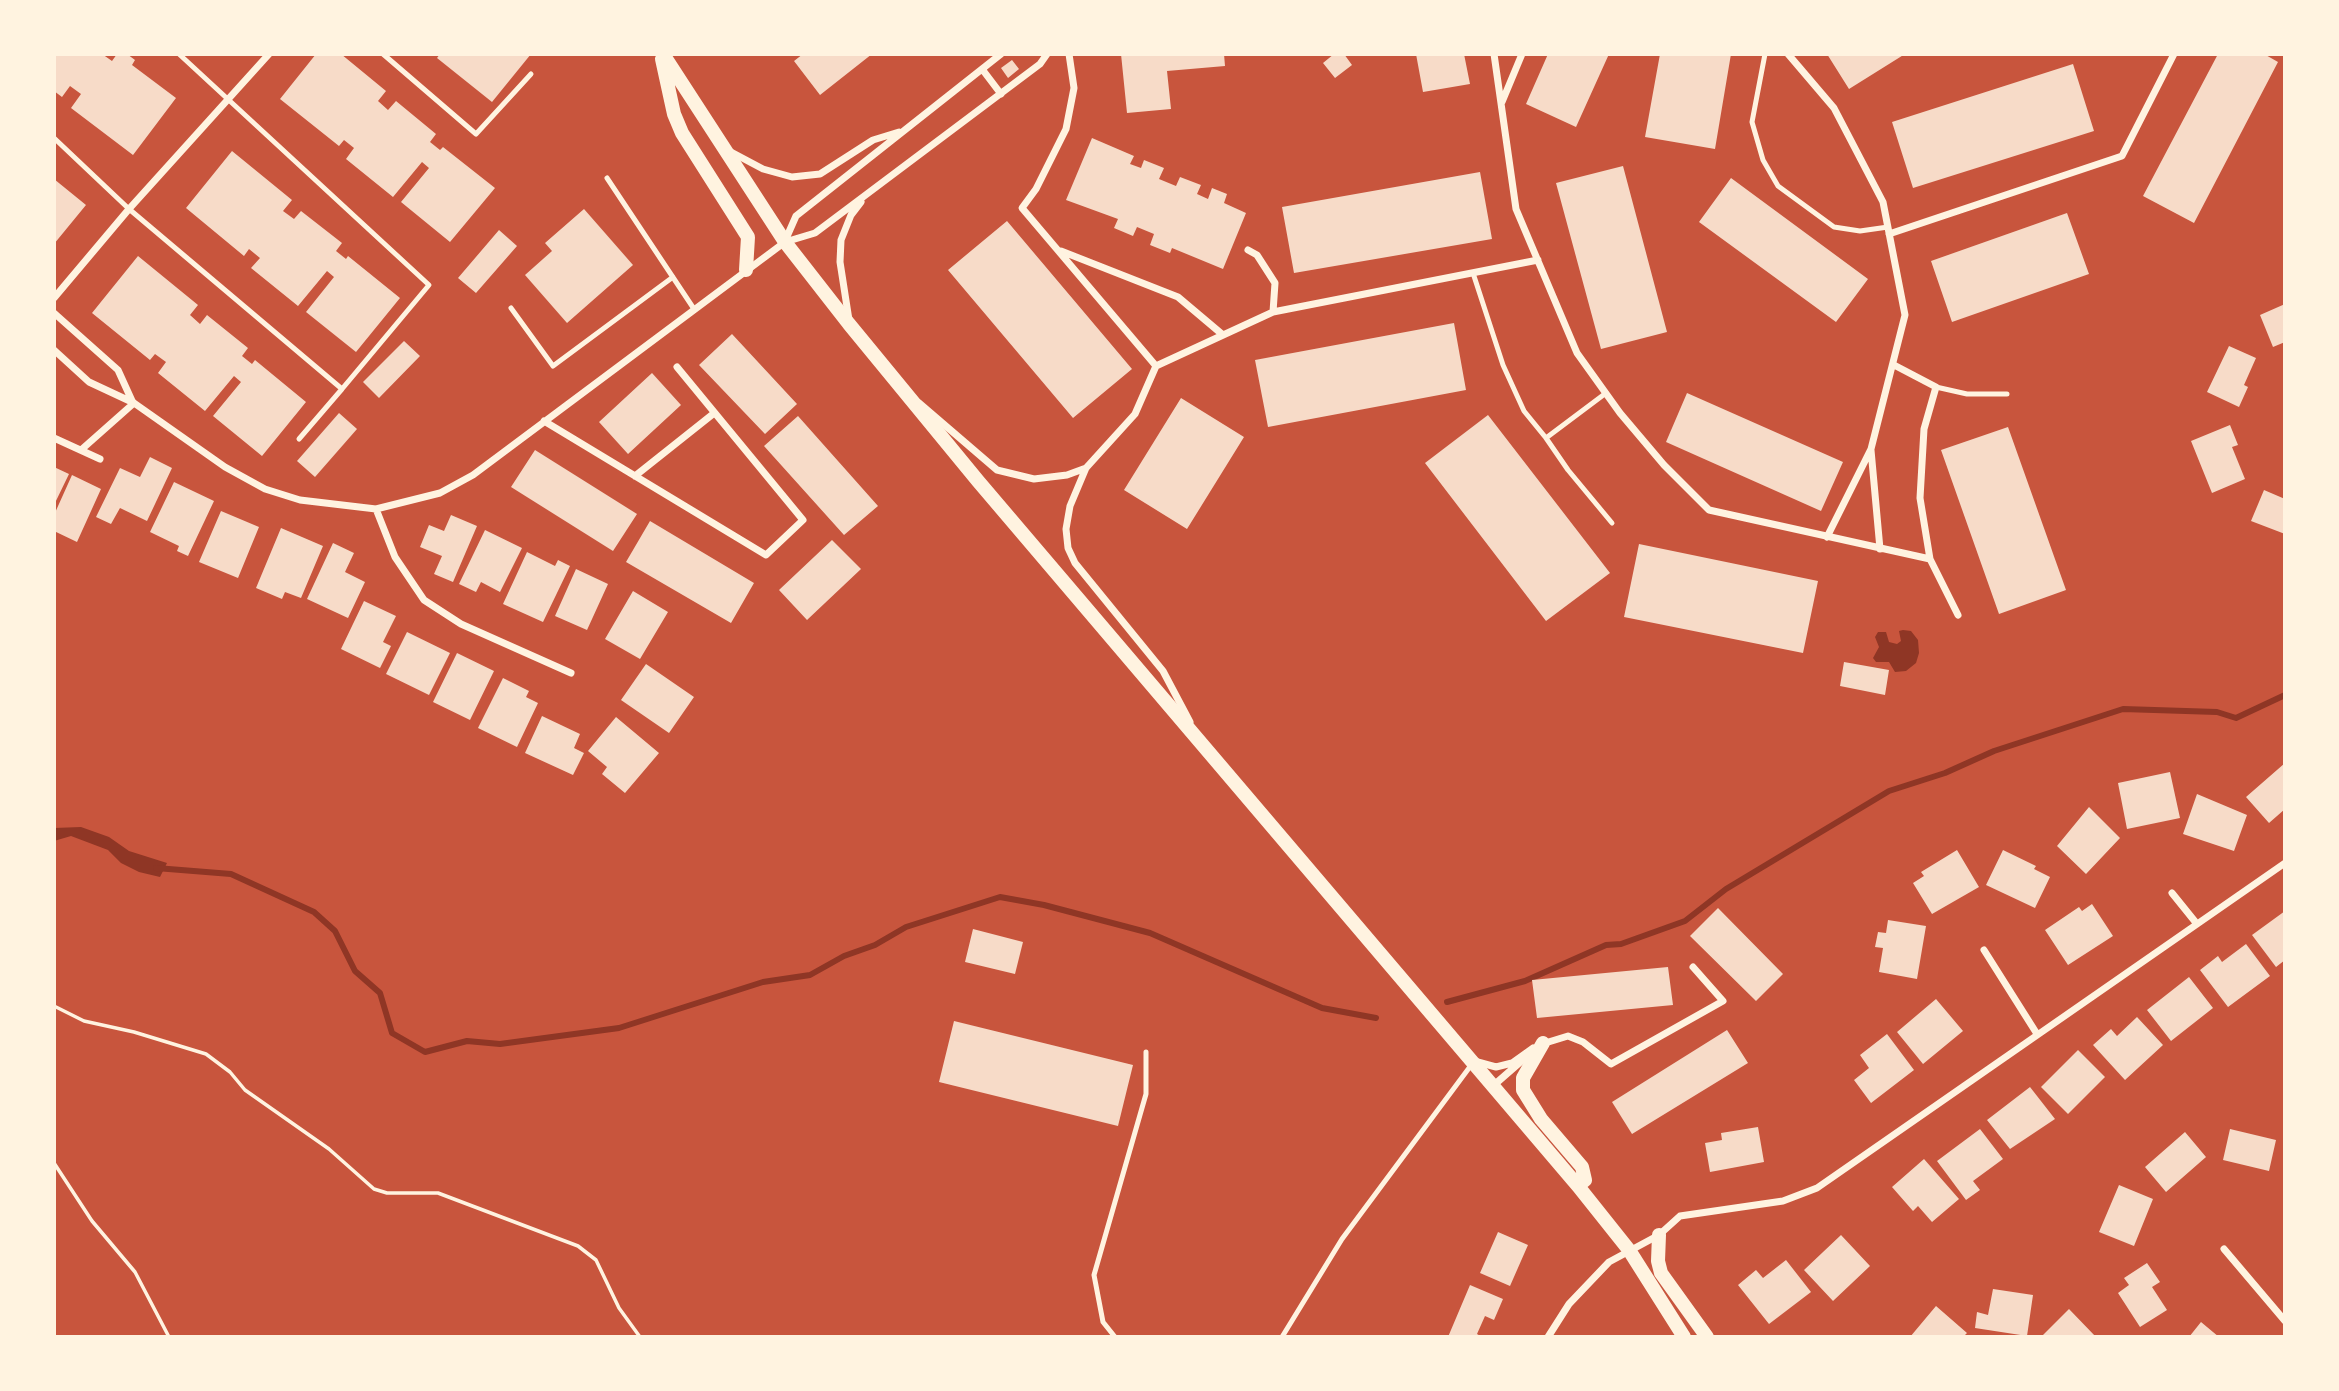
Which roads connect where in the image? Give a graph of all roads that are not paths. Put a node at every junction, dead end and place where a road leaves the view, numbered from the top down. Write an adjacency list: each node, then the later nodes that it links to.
1 (178, 54): 16 (lane)
2 (269, 54): 16 (street)
3 (383, 54): 14 (lane)
4 (662, 54): 20 (main road); 29 (main road)
5 (1001, 54): 13 (street)
6 (1047, 54): 15 (street)
7 (1069, 54): 26 (street)
8 (1494, 54): 17 (street)
9 (1522, 54): 17 (street)
10 (1765, 54): 24 (lane)
11 (1788, 54): 24 (street)
12 (2174, 54): 24 (street)
13 (982, 69): 15 (street); 18 (street)
14 (531, 74)
15 (1001, 94): 22 (street)
16 (231, 100): 23 (street); 44 (lane)
17 (1501, 104): 28 (street)
18 (903, 131): 20 (street); 25 (street)
19 (54, 138): 23 (lane)
20 (723, 148): 25 (main road)
21 (607, 178): 31 (lane)
22 (867, 194): 25 (street); 37 (street)
23 (129, 209): 32 (street); 44 (lane)
24 (1888, 231): 40 (street)
25 (785, 242): 29 (street); 37 (main road)
26 (1057, 250): 38 (street); 41 (street)
27 (1248, 250): 35 (street)
28 (1538, 260): 30 (street); 45 (street)
29 (746, 270): 34 (street)
30 (1473, 273): 35 (street); 52 (lane)
31 (673, 277): 33 (lane); 34 (lane)
32 (54, 298)
33 (510, 308)
34 (694, 309): 50 (street)
35 (1273, 312): 38 (street)
36 (54, 313): 48 (street)
37 (849, 324): 47 (main road)
38 (1223, 335): 41 (street)
39 (54, 351): 48 (street)
40 (1894, 365): 43 (street); 54 (street)
41 (1156, 366): 57 (street)
42 (677, 368): 49 (street)
43 (1936, 387): 46 (lane); 63 (street)
44 (342, 388): 53 (lane)
45 (1606, 393): 52 (lane); 61 (street)
46 (2007, 394)
47 (907, 395): 57 (street); 66 (main road)
48 (134, 404): 55 (street); 59 (street)
49 (713, 414): 58 (street); 58 (street)
50 (544, 421): 58 (street); 59 (street)
51 (54, 438): 55 (street)
52 (1546, 438): 60 (lane)
53 (299, 439)
54 (1871, 449): 61 (street); 62 (street)
55 (81, 450): 56 (street)
56 (100, 459)
57 (1086, 468): 66 (street)
58 (635, 476)
59 (376, 509): 65 (street)
60 (1612, 523)
61 (1827, 537): 62 (street)
62 (1880, 549): 63 (street)
63 (1930, 559): 64 (street)
64 (1958, 614)
65 (571, 673)
66 (1197, 735): 75 (main road)
67 (2285, 863): 69 (street)
68 (2172, 893): 69 (street)
69 (2197, 924): 72 (street)
70 (1983, 950): 72 (street)
71 (1693, 967): 73 (street)
72 (2038, 1034): 78 (street)
73 (1543, 1043): 75 (street); 76 (street); 77 (main road)
74 (1146, 1052): 82 (lane)
75 (1473, 1061): 76 (main road); 83 (lane)
76 (1494, 1085): 77 (main road)
77 (1578, 1186): 80 (main road)
78 (1659, 1235): 80 (street); 86 (main road)
79 (2224, 1249): 81 (street)
80 (1629, 1250): 84 (street); 85 (main road)
81 (2285, 1321)
82 (1115, 1337)
83 (1282, 1337)
84 (1548, 1337)
85 (1684, 1337)
86 (1707, 1337)

